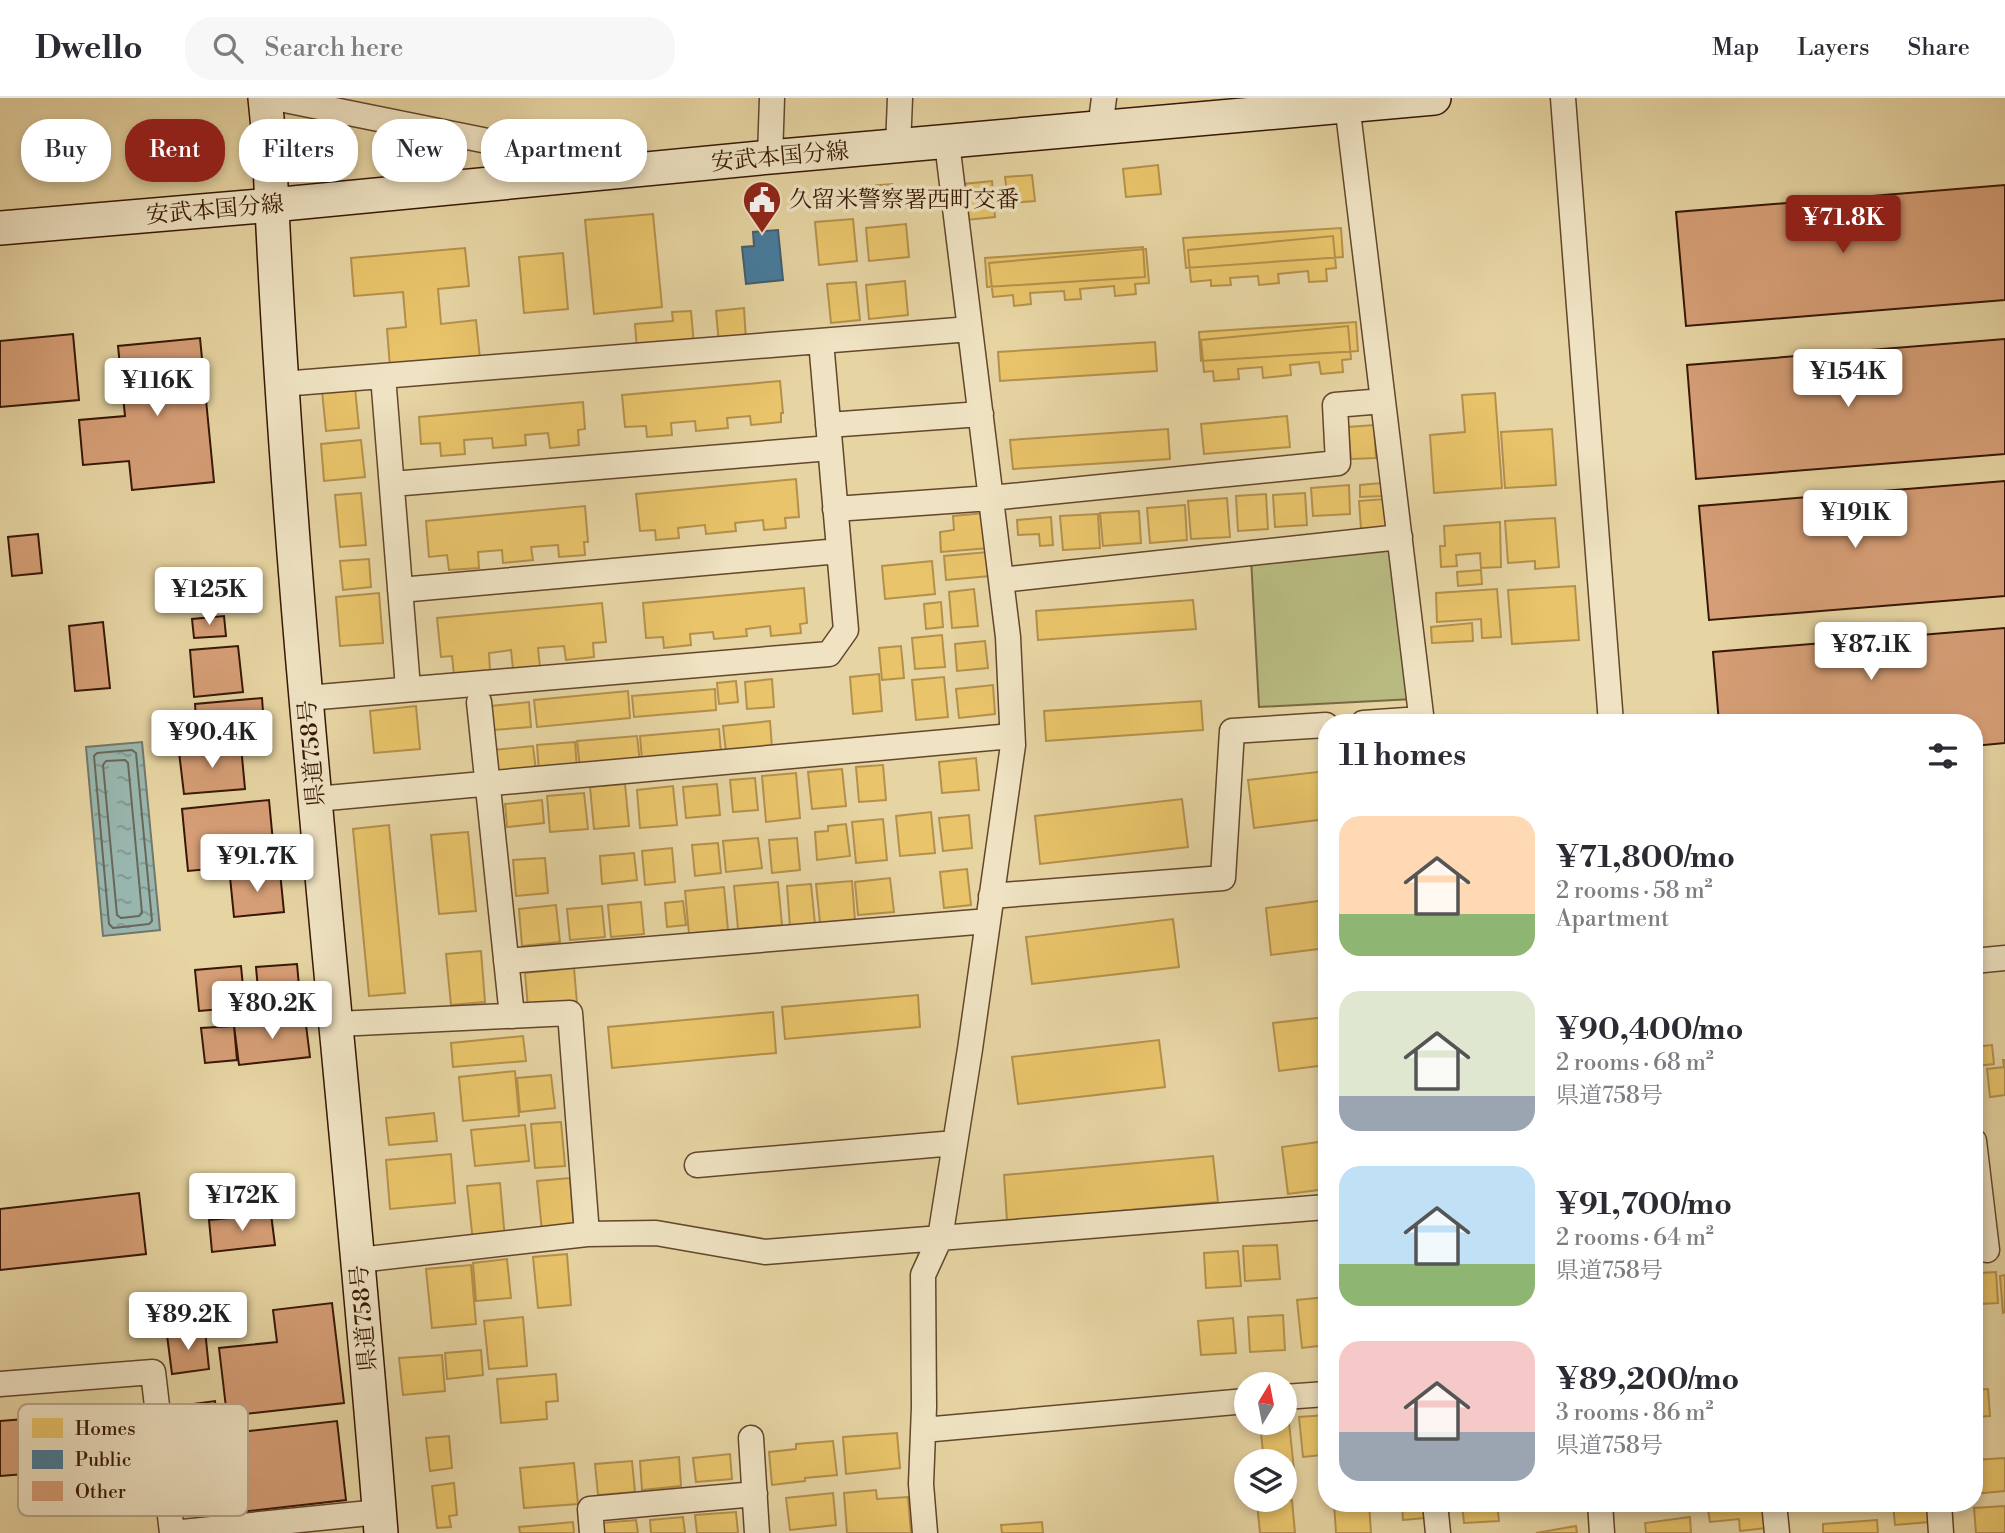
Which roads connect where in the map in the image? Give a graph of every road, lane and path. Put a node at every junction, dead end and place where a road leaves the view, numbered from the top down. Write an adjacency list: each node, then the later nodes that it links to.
1 (265, 98): 15 (main road, 県道758号)
2 (275, 98): 9 (street)
3 (772, 98): 12 (street)
4 (900, 98): 11 (street)
5 (1434, 98): 7 (main road, 安武本国分線)
6 (1563, 98): 35 (street)
7 (1347, 104): 8 (main road, 安武本国分線); 21 (street)
8 (1102, 113): 10 (main road, 安武本国分線)
9 (481, 140)
10 (947, 143): 11 (main road, 安武本国分線); 17 (street)
11 (898, 147): 12 (main road, 安武本国分線)
12 (770, 157): 13 (main road, 安武本国分線)
13 (647, 169)
14 (511, 182): 15 (main road, 安武本国分線)
15 (272, 205): 16 (main road, 安武本国分線); 20 (main road, 県道758号)
16 (0, 228)
17 (970, 329): 18 (street); 22 (street)
18 (821, 341): 19 (street); 23 (street)
19 (383, 376): 20 (street); 24 (street)
20 (282, 384): 32 (main road, 県道758号)
21 (1383, 401): 25 (street); 27 (street)
22 (981, 414): 23 (street); 25 (street)
23 (829, 437): 24 (street); 26 (street)
24 (392, 484): 30 (street)
25 (991, 498): 26 (street); 29 (street)
26 (835, 509): 28 (street)
27 (1400, 537): 29 (street); 34 (street)
28 (839, 551): 30 (street); 31 (street)
29 (1001, 580): 37 (street)
30 (400, 590): 31 (street)
31 (408, 688): 32 (street)
32 (307, 698): 39 (main road, 県道758号)
33 (479, 702): 38 (street)
34 (1421, 714)
35 (1610, 714)
36 (1318, 726): 40 (street)
37 (1012, 736): 38 (street); 40 (street)
38 (487, 784): 39 (street); 44 (street)
39 (316, 799): 46 (main road, 県道758号)
40 (991, 896): 41 (street)
41 (988, 921): 44 (street); 47 (street)
42 (2005, 958): 43 (street)
43 (1983, 960)
44 (506, 961): 45 (street)
45 (512, 1016): 46 (street); 51 (street)
46 (337, 1024): 54 (main road, 県道758号)
47 (955, 1143): 48 (street); 52 (street)
48 (697, 1165)
49 (1983, 1207): 53 (street)
50 (1318, 1208): 52 (street)
51 (587, 1234): 52 (street); 54 (street)
52 (940, 1238): 60 (street)
53 (1989, 1250)
54 (359, 1260): 68 (main road, 県道758号)
55 (0, 1384): 59 (street)
56 (1318, 1395): 57 (street)
57 (1297, 1397)
58 (1234, 1402): 60 (street)
59 (157, 1404)
60 (923, 1430): 71 (street)
61 (751, 1438): 62 (street)
62 (755, 1494): 69 (street); 70 (street)
63 (1435, 1512): 72 (street)
64 (1601, 1512): 73 (street)
65 (1775, 1512): 74 (street)
66 (1940, 1512): 75 (street)
67 (170, 1516): 68 (street)
68 (380, 1523)
69 (592, 1533)
70 (758, 1533)
71 (925, 1533)
72 (1438, 1533)
73 (1602, 1533)
74 (1777, 1533)
75 (1941, 1533)

